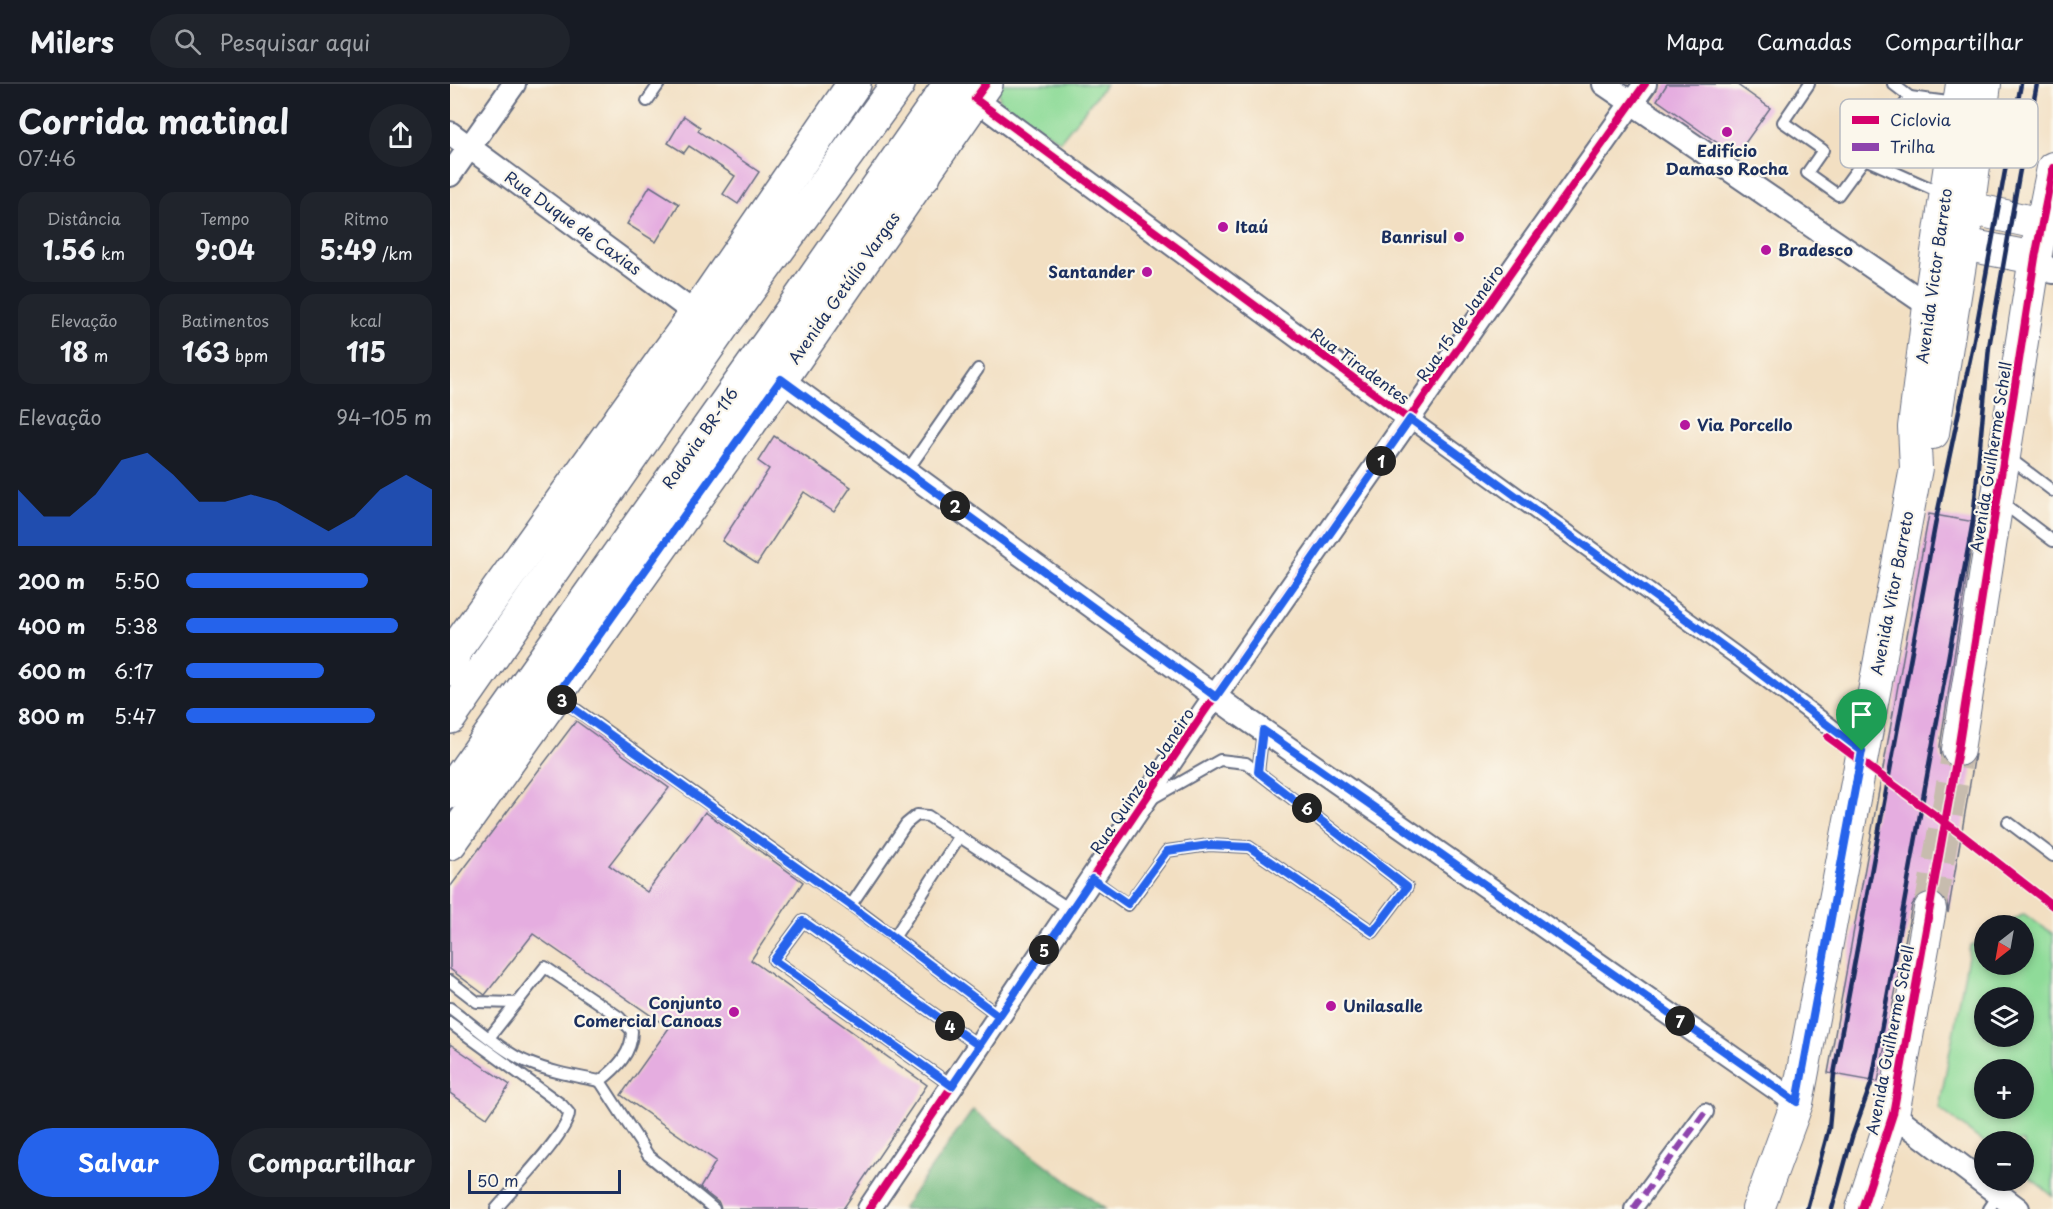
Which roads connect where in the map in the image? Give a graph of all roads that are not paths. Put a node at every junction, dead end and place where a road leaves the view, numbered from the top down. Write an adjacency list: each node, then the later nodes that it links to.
1 (514, 84): 18 (street)
2 (659, 84): 15 (lane)
3 (854, 84): 31 (main road)
4 (879, 84): 35 (main road)
5 (898, 84): 46 (main road)
6 (1604, 84): 16 (street)
7 (1645, 84): 16 (street, Rua 15 de Janeiro)
8 (1809, 84): 19 (lane)
9 (1893, 84): 13 (lane)
10 (1984, 84): 14 (main road)
11 (970, 89): 25 (main road, Avenida Getúlio Vargas); 32 (main road, Rodovia BR-116); 36 (street, Rua Tiradentes)
12 (1960, 94): 13 (lane)
13 (1910, 97)
14 (1981, 99)
15 (647, 101)
16 (1632, 104): 30 (street); 36 (street, Rua 15 de Janeiro)
17 (450, 133): 18 (street, Rua Duque de Caxias)
18 (469, 147): 24 (street); 31 (street, Rua Duque de Caxias)
19 (1858, 168)
20 (1885, 168): 26 (lane)
21 (1958, 168): 26 (main road, Avenida Victor Barreto)
22 (1964, 168): 26 (main road)
23 (2053, 168): 27 (main road, Avenida Guilherme Schell)
24 (450, 175)
25 (924, 175): 32 (main road); 34 (main road, Avenida Getúlio Vargas)
26 (1957, 200): 27 (main road); 28 (main road); 30 (main road, Avenida Victor Barreto)
27 (2042, 224): 29 (main road, Avenida Guilherme Schell)
28 (1963, 244): 29 (main road); 38 (main road)
29 (2044, 265): 37 (main road, Avenida Guilherme Schell)
30 (1929, 306): 38 (main road, Avenida Victor Barreto)
31 (696, 314): 35 (main road)
32 (788, 316): 51 (main road, Rodovia BR-116)
33 (978, 369): 39 (lane)
34 (781, 379): 39 (street); 44 (main road, Avenida Getúlio Vargas)
35 (622, 417): 43 (main road)
36 (1410, 419): 45 (street, Rua 15 de Janeiro); 49 (street, Rua Tiradentes)
37 (2005, 455): 40 (lane); 41 (main road, Avenida Guilherme Schell)
38 (1916, 468): 49 (main road, Avenida Vitor Barreto)
39 (907, 471): 45 (street)
40 (2053, 491)
41 (1998, 499): 42 (lane); 48 (main road, Avenida Guilherme Schell)
42 (2053, 541)
43 (451, 660)
44 (556, 696): 55 (main road, Avenida Getúlio Vargas); 58 (lane)
45 (1216, 697): 47 (street); 52 (street, Rua Quinze de Janeiro)
46 (450, 717)
47 (1263, 730): 50 (lane); 71 (street)
48 (1958, 750)
49 (1862, 751): 71 (main road, Avenida Vitor Barreto)
50 (1258, 772): 52 (lane); 57 (lane)
51 (450, 792)
52 (1142, 804): 57 (street, Rua Quinze de Janeiro)
53 (2008, 822): 56 (lane)
54 (959, 837): 58 (lane); 60 (lane); 61 (lane)
55 (450, 843)
56 (2053, 856)
57 (1092, 879): 60 (street, Rua Quinze de Janeiro)
58 (850, 905): 61 (lane)
59 (1930, 909): 73 (main road, Avenida Guilherme Schell)
60 (1071, 910): 65 (street, Rua Quinze de Janeiro)
61 (894, 938): 65 (lane)
62 (450, 981): 63 (lane)
63 (517, 1004): 67 (lane); 69 (lane)
64 (450, 1008): 67 (lane)
65 (999, 1016): 68 (street, Rua Quinze de Janeiro)
66 (450, 1023): 75 (lane)
67 (489, 1038): 69 (lane)
68 (979, 1046): 70 (street, Rua Quinze de Janeiro); 70 (lane)
69 (600, 1081): 76 (lane)
70 (952, 1086): 77 (street, Rua Quinze de Janeiro)
71 (1797, 1102): 79 (main road, Avenida Vitor Barreto)
72 (1705, 1112): 78 (street)
73 (1893, 1114): 74 (street); 80 (main road, Avenida Guilherme Schell)
74 (1994, 1202): 81 (street)
75 (496, 1209)
76 (714, 1209)
77 (869, 1209)
78 (1632, 1209)
79 (1758, 1209)
80 (1862, 1209)
81 (2018, 1209)

